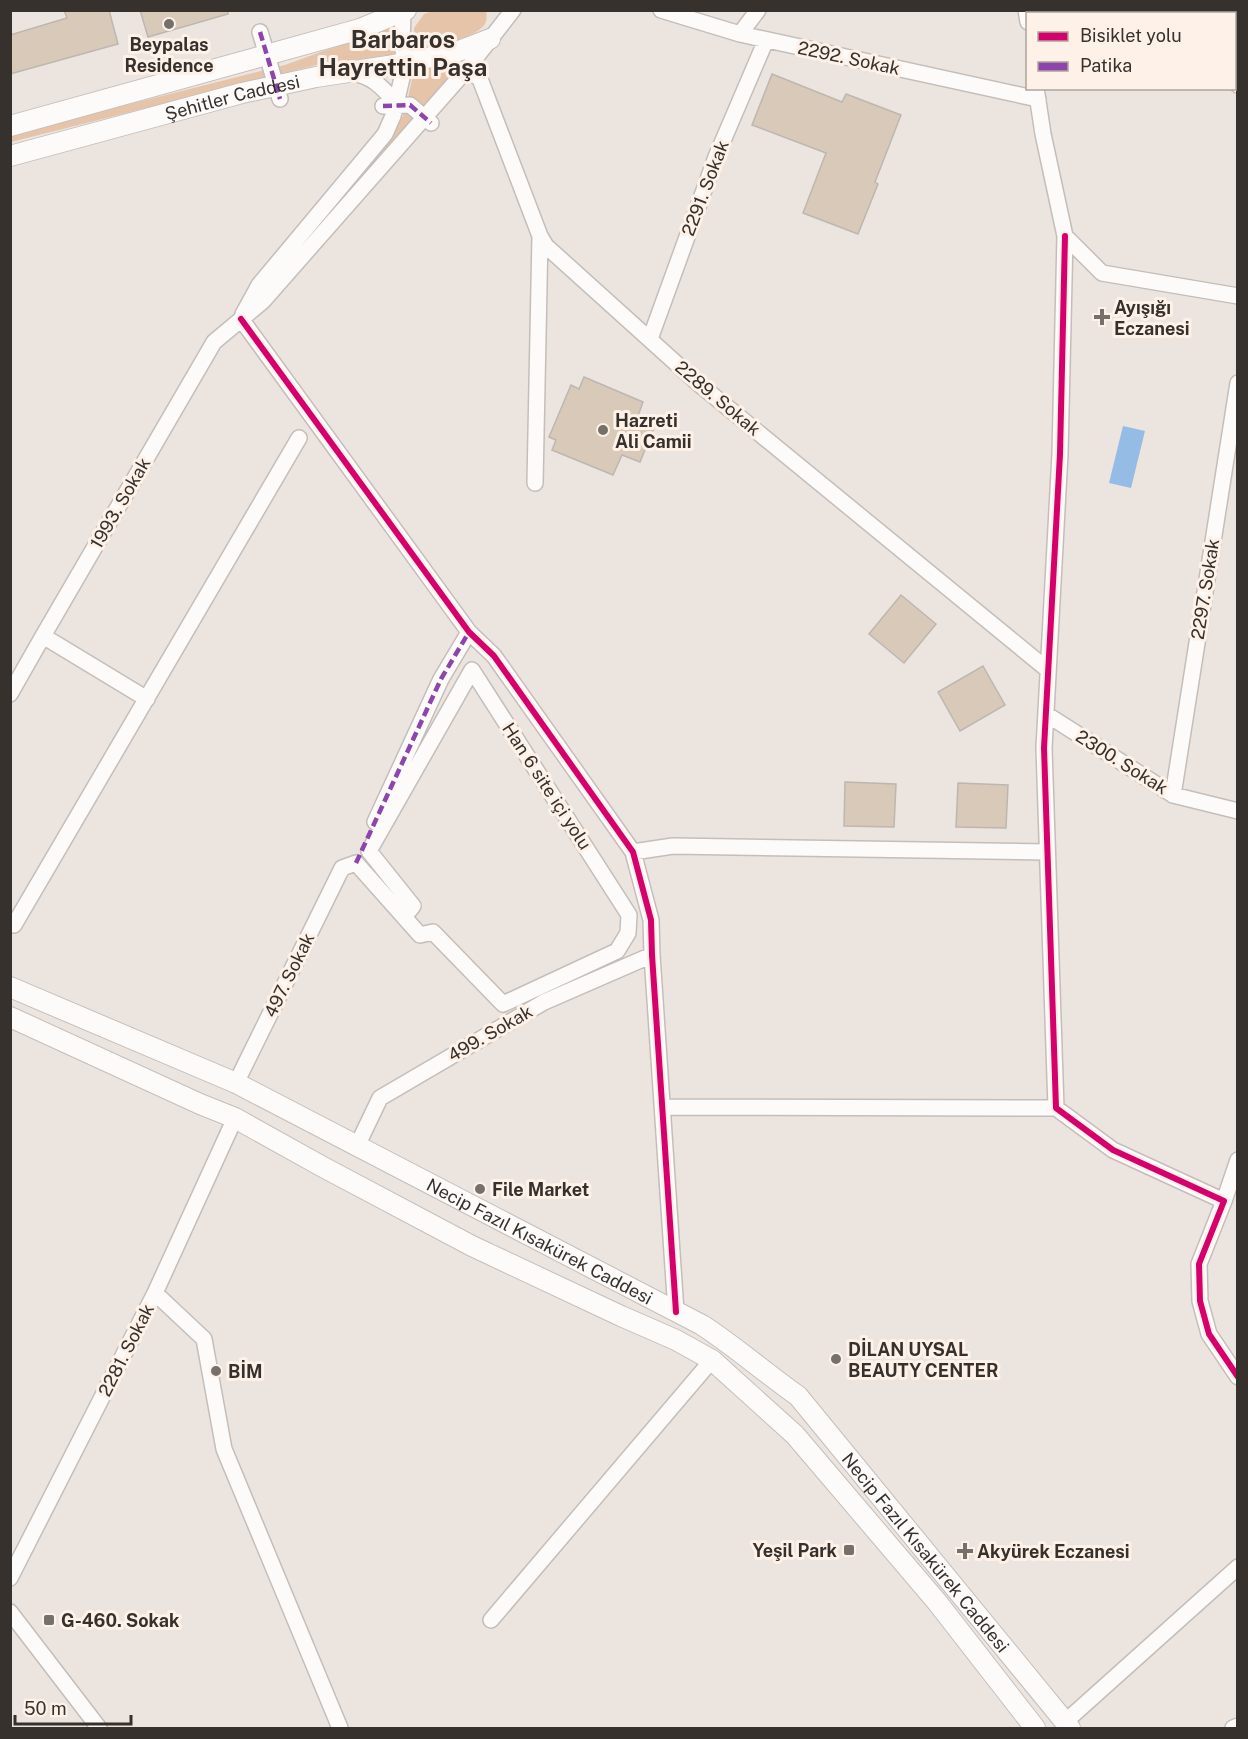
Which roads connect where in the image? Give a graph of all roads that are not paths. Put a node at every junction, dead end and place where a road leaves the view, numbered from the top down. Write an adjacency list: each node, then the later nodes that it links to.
1 (373, 10): 6 (street)
2 (661, 10): 8 (street, 2292. Sokak)
3 (758, 10): 8 (street)
4 (404, 11): 6 (main road, Şehitler Caddesi); 12 (street)
5 (506, 14): 9 (street, 1993. Sokak)
6 (355, 30): 11 (main road, Şehitler Caddesi)
7 (260, 32): 11 (street)
8 (740, 34): 10 (street, 2292. Sokak)
9 (490, 39): 12 (main road, Şehitler Caddesi); 13 (street, 1993. Sokak)
10 (766, 40): 16 (street, 2292. Sokak); 25 (street, 2291. Sokak)
11 (267, 54): 15 (street); 19 (main road, Şehitler Caddesi)
12 (406, 61): 14 (main road, Şehitler Caddesi); 17 (street, 1993. Sokak)
13 (467, 69): 18 (street, 1993. Sokak); 21 (street, 2289. Sokak)
14 (345, 73): 15 (main road, Şehitler Caddesi); 17 (street)
15 (278, 92): 20 (main road, Şehitler Caddesi)
16 (1037, 94): 22 (street)
17 (391, 105): 18 (street); 24 (street, 1993. Sokak)
18 (428, 120): 24 (street, 1993. Sokak)
19 (10, 126)
20 (10, 156)
21 (540, 236): 25 (street, 2289. Sokak); 28 (street)
22 (1065, 236): 23 (street); 31 (street)
23 (1238, 296)
24 (241, 320): 29 (street); 30 (street, 1993. Sokak)
25 (650, 339): 31 (street, 2289. Sokak)
26 (1238, 383): 35 (street, 2297. Sokak)
27 (299, 438): 33 (street)
28 (535, 483)
29 (469, 632): 37 (street); 39 (street, 497. Sokak)
30 (43, 636): 32 (street, 1993. Sokak); 33 (street)
31 (1048, 670): 34 (street)
32 (10, 694)
33 (147, 699): 41 (street)
34 (1046, 714): 35 (street, 2300. Sokak); 38 (street)
35 (1173, 795): 36 (street, 2300. Sokak)
36 (1238, 811)
37 (633, 852): 38 (street); 42 (street)
38 (1047, 852): 47 (street)
39 (349, 866): 40 (street); 45 (street, 497. Sokak)
40 (404, 917): 40 (street, Han 6 site içi yolu)
41 (14, 925)
42 (652, 955): 46 (street); 49 (street, 499. Sokak)
43 (10, 987): 45 (main road, Necip Fazıl Kısakürek Caddesi)
44 (10, 1017): 48 (main road, Necip Fazıl Kısakürek Caddesi)
45 (236, 1083): 48 (main road); 49 (main road, Necip Fazıl Kısakürek Caddesi)
46 (663, 1107): 47 (street); 53 (street)
47 (1056, 1108): 51 (street)
48 (235, 1118): 52 (street, 2281. Sokak); 54 (main road, Necip Fazıl Kısakürek Caddesi)
49 (357, 1146): 53 (main road, Necip Fazıl Kısakürek Caddesi)
50 (1238, 1160): 51 (street)
51 (1224, 1201): 56 (street)
52 (155, 1293): 58 (street, 2281. Sokak); 64 (street)
53 (676, 1312): 54 (main road); 61 (main road, Necip Fazıl Kısakürek Caddesi)
54 (676, 1340): 55 (main road, Necip Fazıl Kısakürek Caddesi)
55 (712, 1360): 60 (street); 65 (main road, Necip Fazıl Kısakürek Caddesi)
56 (1238, 1377)
57 (1238, 1567): 61 (street)
58 (10, 1578)
59 (10, 1612): 63 (street)
60 (490, 1620)
61 (1064, 1726)
62 (1238, 1726): 66 (street)
63 (99, 1728)
64 (340, 1728)
65 (1035, 1728)
66 (1233, 1728)

